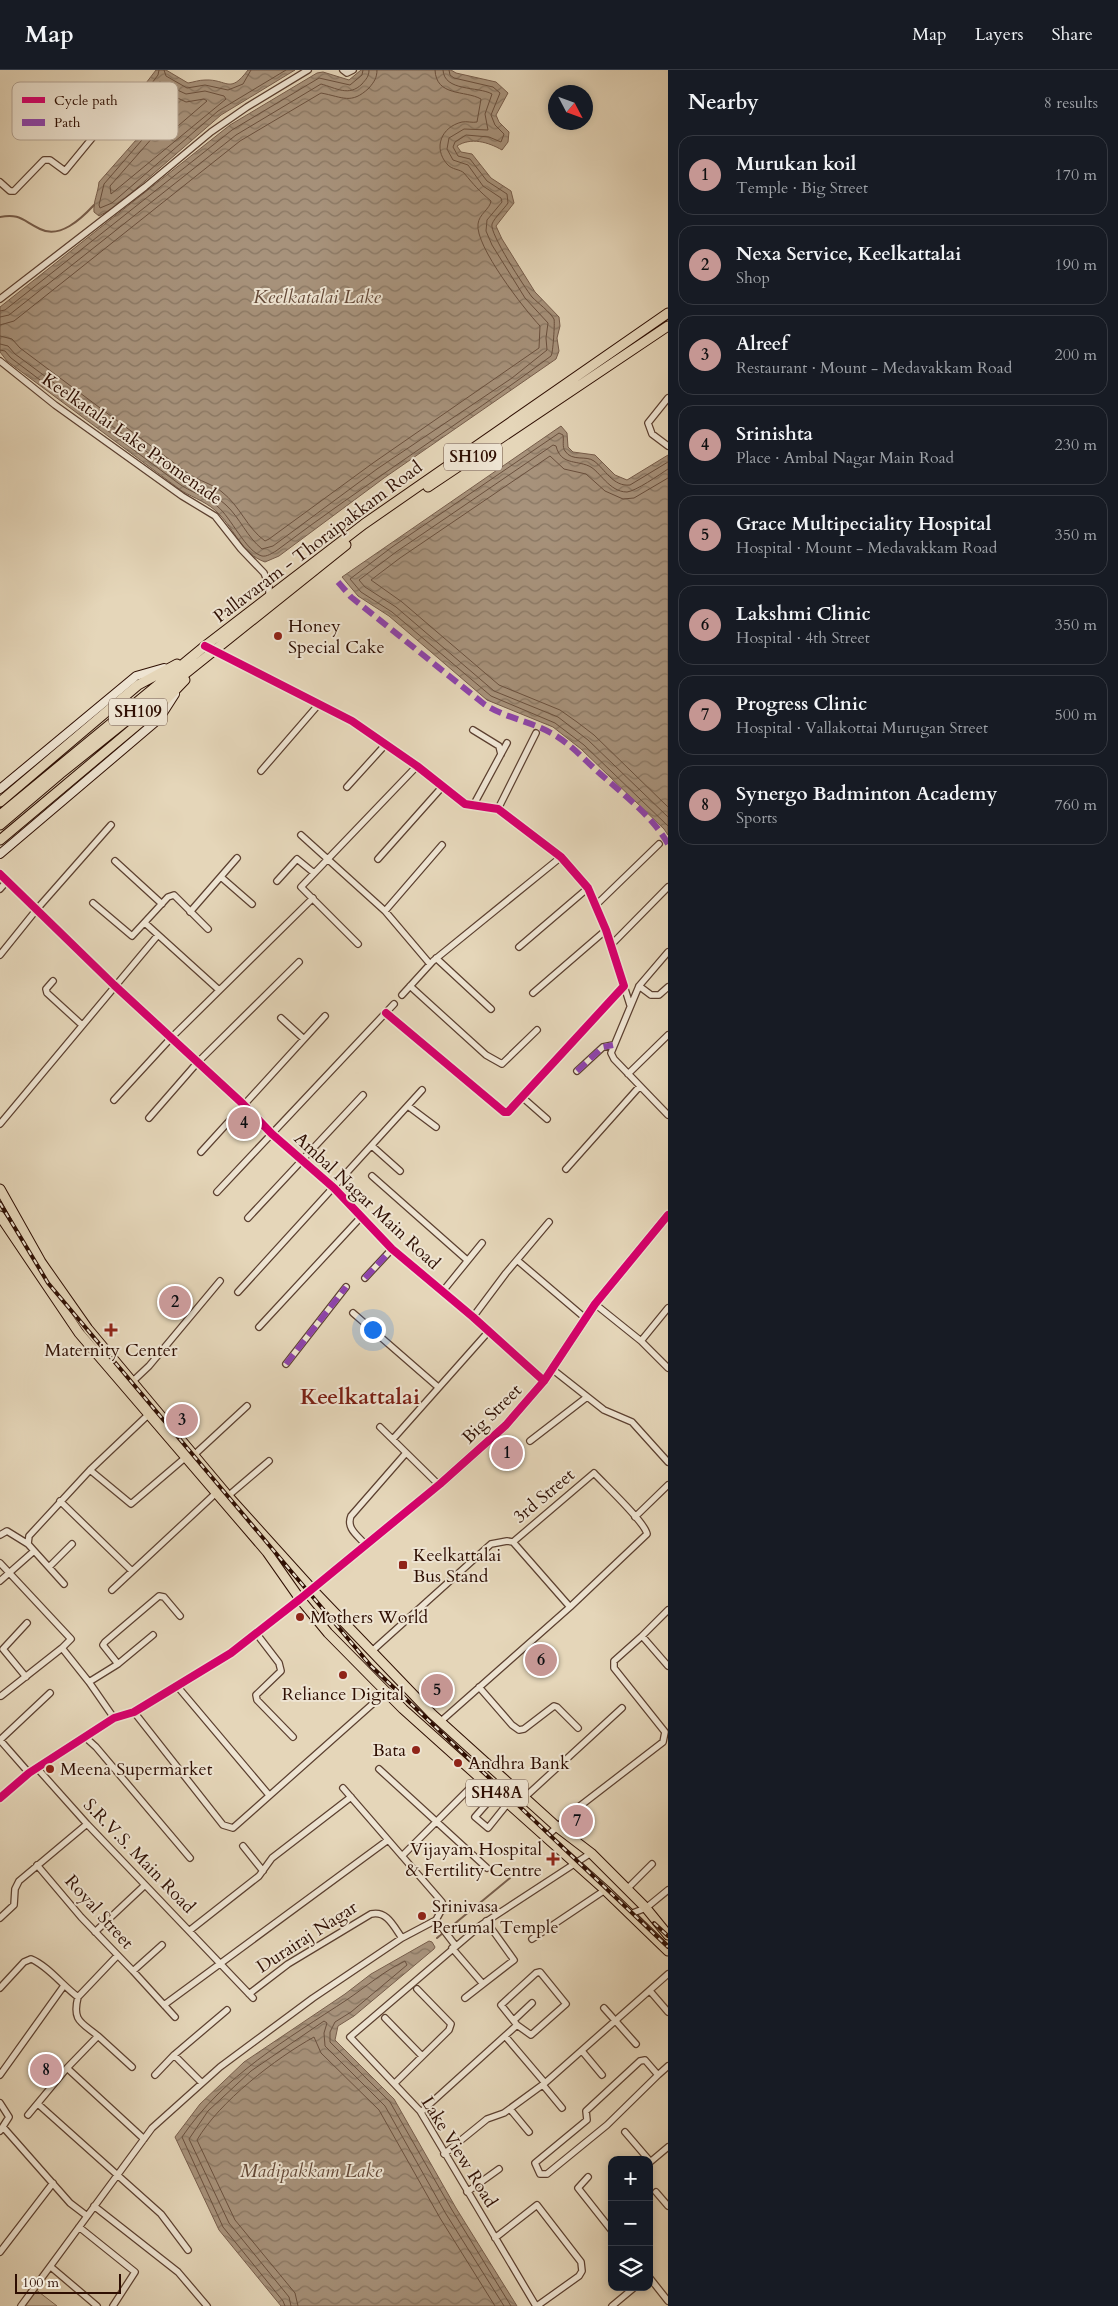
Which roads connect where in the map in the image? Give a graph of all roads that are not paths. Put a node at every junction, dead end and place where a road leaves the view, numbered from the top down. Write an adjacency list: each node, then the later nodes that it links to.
1 (308, 70): 6 (street)
2 (343, 70): 3 (street)
3 (352, 70)
4 (91, 140): 5 (street)
5 (0, 182)
6 (0, 299)
7 (668, 313): 12 (main road, Pallavaram - Thoraipakkam Road / SH109)
8 (668, 326): 12 (main road, Pallavaram - Thoraipakkam Road / SH109)
9 (0, 361): 14 (street, Keelkatalai Lake Promenade)
10 (668, 398): 11 (street)
11 (668, 446)
12 (328, 556): 13 (main road, Pallavaram - Thoraipakkam Road / SH109)
13 (312, 568): 14 (main road, Pallavaram - Thoraipakkam Road / SH109); 16 (main road, Pallavaram - Thoraipakkam Road / SH109)
14 (269, 598): 15 (main road, Pallavaram - Thoraipakkam Road / SH109)
15 (202, 648): 16 (street); 18 (main road); 34 (main road, Pallavaram - Thoraipakkam Road / SH109)
16 (214, 650): 17 (main road, Pallavaram - Thoraipakkam Road / SH109); 20 (street)
17 (207, 657): 19 (main road); 35 (main road, Pallavaram - Thoraipakkam Road / SH109)
18 (173, 666): 30 (street); 31 (main road)
19 (182, 684): 38 (main road); 41 (street)
20 (319, 704): 24 (street); 27 (street)
21 (473, 730): 25 (street)
22 (536, 733): 33 (street)
23 (507, 742): 25 (street)
24 (386, 744): 26 (street); 29 (street)
25 (501, 754): 32 (street)
26 (417, 766): 28 (street); 44 (street)
27 (261, 771)
28 (443, 786): 32 (street); 45 (street)
29 (347, 787)
30 (0, 789)
31 (0, 802)
32 (473, 806): 33 (street)
33 (498, 808): 42 (street)
34 (0, 815)
35 (0, 825)
36 (111, 825): 60 (street)
37 (301, 835): 44 (street)
38 (0, 840)
39 (660, 844): 59 (street)
40 (442, 845): 61 (street)
41 (0, 854)
42 (561, 857): 53 (street); 72 (street)
43 (237, 858): 49 (street)
44 (329, 858): 47 (street); 61 (street)
45 (378, 859)
46 (115, 861): 57 (street)
47 (314, 873): 51 (street); 55 (street)
48 (0, 874): 50 (street, Ambal Nagar Main Road)
49 (221, 877): 58 (street); 62 (street)
50 (7, 881): 54 (street); 60 (street, Ambal Nagar Main Road)
51 (277, 881)
52 (668, 887): 68 (street)
53 (588, 888): 59 (street); 69 (street)
54 (0, 889)
55 (313, 898): 67 (street); 81 (street)
56 (94, 903): 63 (street)
57 (162, 904): 62 (street); 63 (street)
58 (252, 904)
59 (595, 906): 65 (street)
60 (37, 909): 71 (street); 76 (street, Ambal Nagar Main Road)
61 (385, 911): 74 (street)
62 (190, 912): 64 (street)
63 (145, 923): 66 (street)
64 (208, 929)
65 (606, 930): 68 (street); 82 (street)
66 (158, 935): 76 (street); 81 (street)
67 (358, 944)
68 (611, 946): 78 (street)
69 (519, 947)
70 (668, 952): 79 (street)
71 (0, 956)
72 (436, 958): 74 (street); 86 (street)
73 (299, 962): 96 (street)
74 (430, 964): 77 (street)
75 (53, 981): 90 (street)
76 (114, 985): 90 (street); 93 (street, Ambal Nagar Main Road)
77 (410, 986): 83 (street); 91 (street)
78 (624, 986): 85 (street); 102 (street)
79 (639, 986): 80 (street); 85 (street)
80 (668, 987)
81 (218, 990): 93 (street)
82 (533, 993)
83 (402, 995)
84 (394, 1004): 87 (street)
85 (630, 1005): 95 (street)
86 (491, 1009)
87 (386, 1013): 102 (street); 111 (street)
88 (325, 1016): 94 (street)
89 (281, 1018): 94 (street)
90 (82, 1025): 109 (street)
91 (537, 1030)
92 (668, 1035): 98 (street)
93 (171, 1038): 96 (street, Ambal Nagar Main Road); 103 (street)
94 (304, 1038): 104 (street)
95 (613, 1045): 97 (street); 98 (street)
96 (197, 1063): 104 (street, Ambal Nagar Main Road); 107 (street)
97 (577, 1071)
98 (628, 1074): 99 (street)
99 (640, 1086): 106 (street); 115 (street)
100 (422, 1090): 105 (street)
101 (363, 1095): 114 (street)
102 (522, 1097): 108 (street)
103 (114, 1100)
104 (243, 1104): 111 (street, Ambal Nagar Main Road); 113 (street)
105 (408, 1106): 110 (street); 112 (street)
106 (668, 1115)
107 (149, 1118)
108 (547, 1119)
109 (0, 1124)
110 (436, 1128)
111 (272, 1134): 114 (street, Ambal Nagar Main Road); 120 (street)
112 (372, 1146): 116 (street); 118 (street)
113 (201, 1152)
114 (301, 1160): 118 (street, Ambal Nagar Main Road); 124 (street)
115 (566, 1169)
116 (400, 1171)
117 (372, 1176): 128 (street)
118 (334, 1188): 123 (street, Ambal Nagar Main Road); 134 (street)
119 (0, 1189): 147 (main road, SH48A)
120 (217, 1192)
121 (668, 1214): 135 (street, Big Street)
122 (0, 1216): 151 (main road, SH48A)
123 (361, 1217): 127 (street, Ambal Nagar Main Road); 140 (street)
124 (248, 1218)
125 (549, 1222): 129 (street)
126 (482, 1243): 128 (street)
127 (392, 1249): 130 (street); 133 (street, Ambal Nagar Main Road)
128 (467, 1260): 133 (street)
129 (516, 1260): 138 (street); 139 (street)
130 (365, 1278)
131 (220, 1281): 147 (street)
132 (346, 1287): 143 (street)
133 (443, 1290): 138 (street, Ambal Nagar Main Road)
134 (238, 1292)
135 (595, 1304): 139 (street, Big Street); 142 (street)
136 (668, 1308): 142 (street)
137 (353, 1313): 148 (street)
138 (473, 1316): 141 (street, Ambal Nagar Main Road)
139 (585, 1318): 145 (street, Big Street)
140 (260, 1327)
141 (488, 1331): 146 (street, Ambal Nagar Main Road); 148 (street)
142 (641, 1341): 144 (street)
143 (286, 1364)
144 (668, 1368)
145 (552, 1369): 146 (street, Big Street); 149 (street)
146 (544, 1381): 160 (street, Big Street)
147 (132, 1382): 156 (main road, SH48A)
148 (438, 1387): 153 (street)
149 (587, 1397): 154 (street); 158 (street)
150 (247, 1406): 156 (street)
151 (149, 1414): 156 (main road, SH48A); 159 (street)
152 (380, 1427): 153 (street)
153 (393, 1439): 155 (street)
154 (530, 1441)
155 (406, 1453): 160 (street); 170 (street)
156 (190, 1456): 159 (street); 162 (main road, SH48A); 163 (main road, SH48A)
157 (269, 1461): 163 (street)
158 (668, 1462)
159 (90, 1470): 164 (street)
160 (438, 1485): 170 (street, Big Street)
161 (668, 1485): 165 (street)
162 (216, 1493): 174 (street); 180 (main road, SH48A)
163 (228, 1496): 178 (main road, SH48A)
164 (60, 1501): 168 (street); 174 (street)
165 (635, 1516): 167 (street, 3rd Street); 181 (street)
166 (0, 1534): 168 (street)
167 (513, 1542): 181 (street); 189 (street)
168 (28, 1544): 171 (street)
169 (72, 1544): 173 (street)
170 (365, 1544): 178 (street, Big Street)
171 (34, 1551): 173 (street); 175 (street)
172 (0, 1563): 175 (street)
173 (49, 1567): 177 (street)
174 (132, 1571): 179 (street)
175 (10, 1572): 176 (street); 188 (street)
176 (0, 1581)
177 (64, 1584)
178 (312, 1589): 180 (street, Big Street); 189 (main road, SH48A)
179 (112, 1590)
180 (300, 1599): 185 (street); 196 (main road, SH48A)
181 (570, 1607): 195 (street)
182 (668, 1610): 187 (street)
183 (180, 1616): 190 (street)
184 (27, 1623): 192 (street)
185 (256, 1634): 194 (street); 205 (street)
186 (152, 1635): 190 (street)
187 (642, 1636): 191 (street); 220 (street)
188 (62, 1648): 192 (street); 193 (street)
189 (372, 1651): 202 (main road, SH48A)
190 (118, 1664): 193 (street)
191 (668, 1666)
192 (26, 1677): 198 (street)
193 (89, 1682): 201 (street)
194 (177, 1686): 200 (street); 213 (street)
195 (479, 1687): 202 (street); 203 (street)
196 (386, 1692): 210 (main road, SH48A); 213 (street)
197 (50, 1693): 206 (street)
198 (0, 1696)
199 (622, 1708): 216 (street)
200 (134, 1712): 201 (street); 213 (street)
201 (114, 1718): 204 (street)
202 (440, 1722): 216 (main road, SH48A)
203 (578, 1728)
204 (85, 1737): 207 (street); 226 (street)
205 (294, 1737)
206 (0, 1740): 209 (street)
207 (37, 1768): 209 (street); 219 (street, S.R.V.S. Main Road)
208 (379, 1768): 218 (street)
209 (29, 1773): 215 (street)
210 (480, 1778): 212 (main road, SH48A); 218 (street)
211 (343, 1788): 214 (street)
212 (496, 1793): 217 (main road, SH48A); 217 (street)
213 (269, 1795)
214 (351, 1797): 222 (street); 231 (street)
215 (0, 1798)
216 (524, 1798): 220 (main road, SH48A)
217 (508, 1803): 221 (main road, SH48A)
218 (437, 1821): 225 (street); 230 (street)
219 (86, 1824): 229 (street); 232 (street, S.R.V.S. Main Road)
220 (556, 1827): 221 (street); 224 (main road, SH48A)
221 (546, 1837): 227 (main road, SH48A)
222 (388, 1840): 225 (street); 250 (street)
223 (243, 1846): 231 (street)
224 (591, 1854): 227 (street, Lake View Road); 233 (main road, SH48A)
225 (402, 1856): 240 (street)
226 (190, 1858)
227 (576, 1864): 234 (main road, SH48A); 239 (street, Lake View Road)
228 (652, 1864): 233 (street)
229 (37, 1865): 238 (street); 242 (street, Royal Street)
230 (487, 1868)
231 (263, 1872): 241 (street)
232 (145, 1885): 241 (street, S.R.V.S. Main Road); 242 (street)
233 (627, 1889): 236 (main road, SH48A)
234 (605, 1890): 237 (main road, SH48A); 245 (street)
235 (668, 1890): 236 (street)
236 (646, 1908): 237 (street); 243 (main road, SH48A)
237 (630, 1914): 248 (main road, SH48A)
238 (0, 1918)
239 (486, 1921): 247 (street, Lake View Road); 253 (street)
240 (437, 1922): 244 (street); 247 (street)
241 (189, 1931): 250 (street, S.R.V.S. Main Road)
242 (95, 1932): 249 (street, Royal Street)
243 (668, 1935)
244 (402, 1938): 258 (street, Durairaj Nagar); 284 (street)
245 (532, 1939)
246 (162, 1945): 251 (street, Royal Street)
247 (453, 1945): 253 (street); 283 (street, Lake View Road)
248 (668, 1951)
249 (117, 1956): 251 (street, Royal Street); 259 (street)
250 (221, 1964): 258 (street, S.R.V.S. Main Road); 262 (street)
251 (133, 1971): 262 (street)
252 (668, 1974): 257 (street)
253 (483, 1984): 260 (street)
254 (63, 1987): 255 (street); 259 (street); 279 (street)
255 (0, 1988)
256 (417, 1989): 275 (street)
257 (650, 1991): 265 (street); 268 (street)
258 (251, 1996)
259 (78, 1997): 270 (street)
260 (465, 1998)
261 (532, 2003): 269 (street)
262 (164, 2005): 266 (street)
263 (604, 2008): 268 (street)
264 (227, 2010): 274 (street)
265 (668, 2012)
266 (175, 2017)
267 (385, 2018): 275 (street)
268 (616, 2021): 272 (street); 273 (street)
269 (516, 2023): 269 (street); 271 (street)
270 (98, 2036): 276 (street); 278 (street)
271 (506, 2036): 285 (street); 290 (street)
272 (636, 2044)
273 (582, 2051): 281 (street); 285 (street)
274 (174, 2055): 280 (street); 284 (street)
275 (422, 2056): 283 (street)
276 (132, 2066)
277 (668, 2066): 282 (street)
278 (67, 2068): 287 (street); 295 (street)
279 (0, 2075)
280 (155, 2075)
281 (602, 2075)
282 (658, 2075): 282 (street)
283 (395, 2083): 290 (street, Lake View Road)
284 (202, 2084): 295 (street)
285 (544, 2084): 288 (street); 289 (street)
286 (0, 2103): 292 (street)
287 (38, 2104): 291 (street); 301 (street)
288 (510, 2108): 293 (street); 297 (street)
289 (562, 2108)
290 (421, 2112): 297 (street, Lake View Road)
291 (28, 2115)
292 (2, 2129): 303 (street)
293 (529, 2132)
294 (625, 2132): 298 (street)
295 (144, 2139): 301 (street)
296 (668, 2147): 299 (street)
297 (444, 2154): 304 (street, Lake View Road)
298 (646, 2156)
299 (653, 2159)
300 (499, 2168): 304 (street)
301 (117, 2175): 306 (street); 312 (street)
302 (588, 2177): 309 (street)
303 (53, 2183): 308 (street); 313 (street)
304 (467, 2192): 311 (street, Lake View Road)
305 (656, 2192): 307 (street)
306 (94, 2206): 308 (street); 321 (street)
307 (668, 2206)
308 (87, 2216): 310 (street)
309 (608, 2226)
310 (79, 2227): 314 (street); 320 (street)
311 (495, 2238): 322 (street, Lake View Road); 322 (street)
312 (188, 2250)
313 (0, 2252)
314 (51, 2267): 318 (street); 319 (street)
315 (653, 2283): 317 (street)
316 (630, 2291): 323 (street)
317 (668, 2301)
318 (21, 2306)
319 (97, 2306)
320 (113, 2306)
321 (207, 2306)
322 (537, 2306)
323 (612, 2306)

